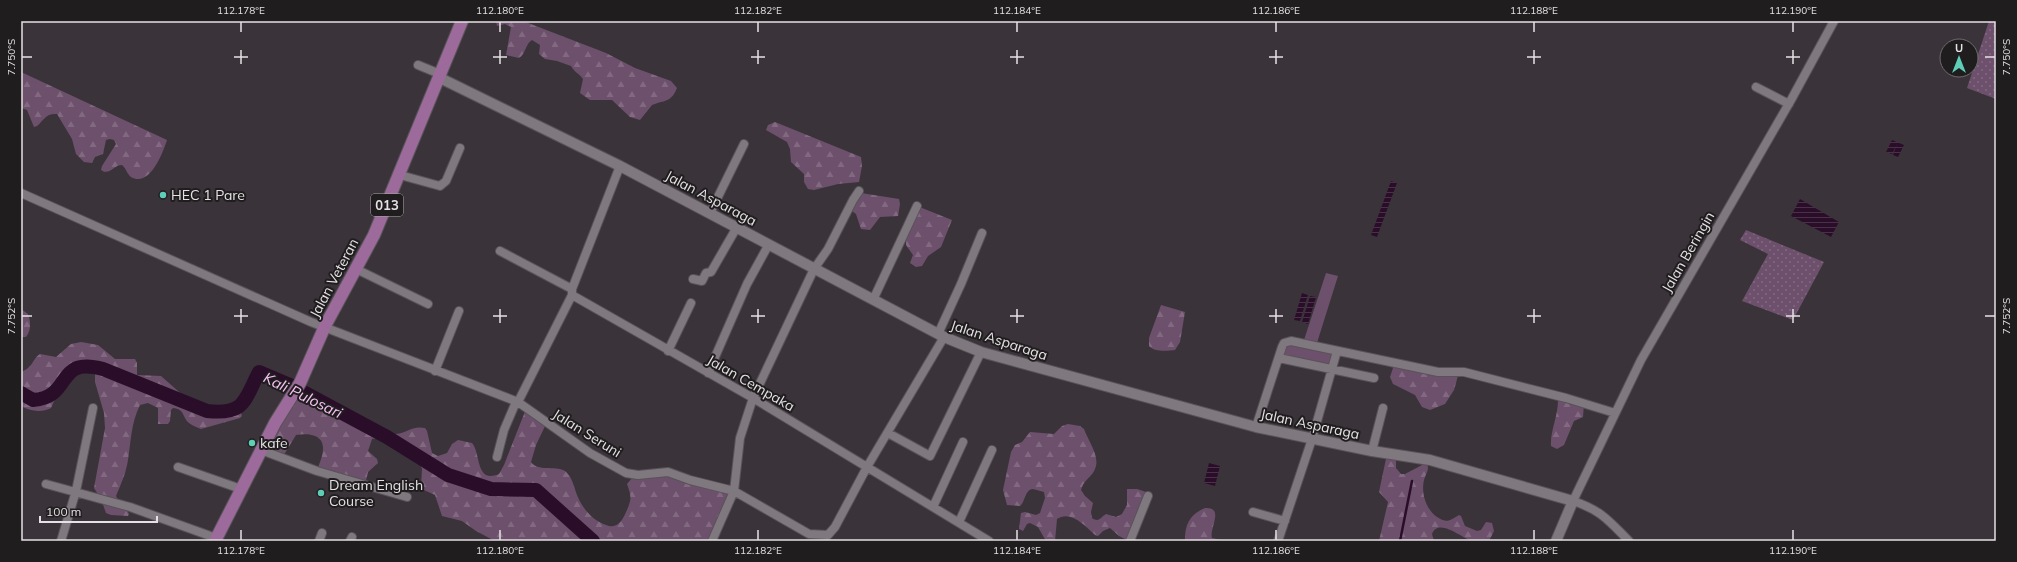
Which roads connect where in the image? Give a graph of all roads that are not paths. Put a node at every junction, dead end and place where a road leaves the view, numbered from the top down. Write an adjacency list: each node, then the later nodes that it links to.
1 (462, 21): 4 (main road, Jalan Veteran / 013)
2 (1834, 21): 6 (street, Jalan Beringin)
3 (418, 65): 4 (street)
4 (439, 75): 9 (street, Jalan Asparaga); 10 (main road, Jalan Veteran / 013)
5 (1756, 87): 6 (street)
6 (1789, 104): 41 (street, Jalan Beringin)
7 (744, 144): 14 (street)
8 (460, 148): 10 (street)
9 (620, 166): 14 (street, Jalan Asparaga); 22 (street)
10 (400, 175): 19 (main road, Jalan Veteran / 013)
11 (859, 191): 20 (street)
12 (21, 193): 27 (street, Jalan Seruni)
13 (917, 206): 23 (street)
14 (710, 213): 15 (street, Jalan Asparaga)
15 (737, 227): 17 (street, Jalan Asparaga); 21 (street)
16 (982, 233): 28 (street, Jalan Seruni)
17 (769, 244): 20 (street, Jalan Asparaga); 35 (street)
18 (500, 251): 22 (street, Jalan Cempaka)
19 (356, 269): 25 (street); 27 (main road, Jalan Veteran / 013)
20 (814, 269): 23 (street, Jalan Asparaga); 37 (street)
21 (693, 278)
22 (572, 292): 29 (street, Jalan Cempaka); 38 (street)
23 (873, 300): 28 (street, Jalan Asparaga)
24 (691, 303): 29 (street)
25 (428, 304)
26 (458, 311): 34 (street)
27 (326, 326): 34 (street, Jalan Seruni); 46 (main road, Jalan Veteran / 013)
28 (941, 335): 31 (street, Jalan Asparaga); 43 (street, Jalan Seruni)
29 (668, 351): 35 (street, Jalan Cempaka)
30 (1337, 351): 32 (street); 33 (street); 41 (street)
31 (981, 352): 42 (street, Jalan Asparaga); 43 (street)
32 (1279, 358): 33 (street); 42 (street)
33 (1331, 369): 36 (street); 44 (street)
34 (435, 371): 38 (street, Jalan Seruni)
35 (708, 373): 37 (street, Jalan Cempaka)
36 (1374, 378)
37 (753, 398): 51 (street, Jalan Cempaka); 55 (street)
38 (517, 402): 49 (street); 55 (street, Jalan Seruni)
39 (94, 408): 54 (street)
40 (1383, 408): 48 (street)
41 (1616, 413): 58 (street, Jalan Beringin)
42 (1256, 427): 44 (street, Jalan Asparaga)
43 (888, 433): 51 (street, Jalan Seruni)
44 (1312, 439): 48 (street, Jalan Asparaga); 61 (street)
45 (963, 442): 59 (street)
46 (261, 450): 53 (main road, Jalan Veteran / 013); 57 (street)
47 (992, 450): 62 (street)
48 (1372, 451): 58 (street, Jalan Asparaga)
49 (497, 456)
50 (178, 467): 53 (street)
51 (868, 467): 59 (street, Jalan Cempaka); 64 (street, Jalan Seruni)
52 (46, 484): 54 (street)
53 (241, 489): 65 (main road, Jalan Veteran / 013)
54 (76, 491): 65 (street); 66 (street)
55 (734, 491): 64 (street, Jalan Seruni); 68 (street)
56 (1148, 496): 70 (street)
57 (407, 497)
58 (1573, 501): 72 (street); 73 (street)
59 (933, 507): 62 (street, Jalan Cempaka)
60 (1253, 512): 61 (street)
61 (1285, 521): 71 (street)
62 (959, 522): 69 (street, Jalan Cempaka)
63 (322, 533): 67 (street)
64 (828, 538)
65 (218, 540)
66 (61, 541)
67 (319, 541)
68 (712, 541)
69 (989, 541)
70 (1130, 541)
71 (1278, 541)
72 (1556, 541)
73 (1630, 541)

